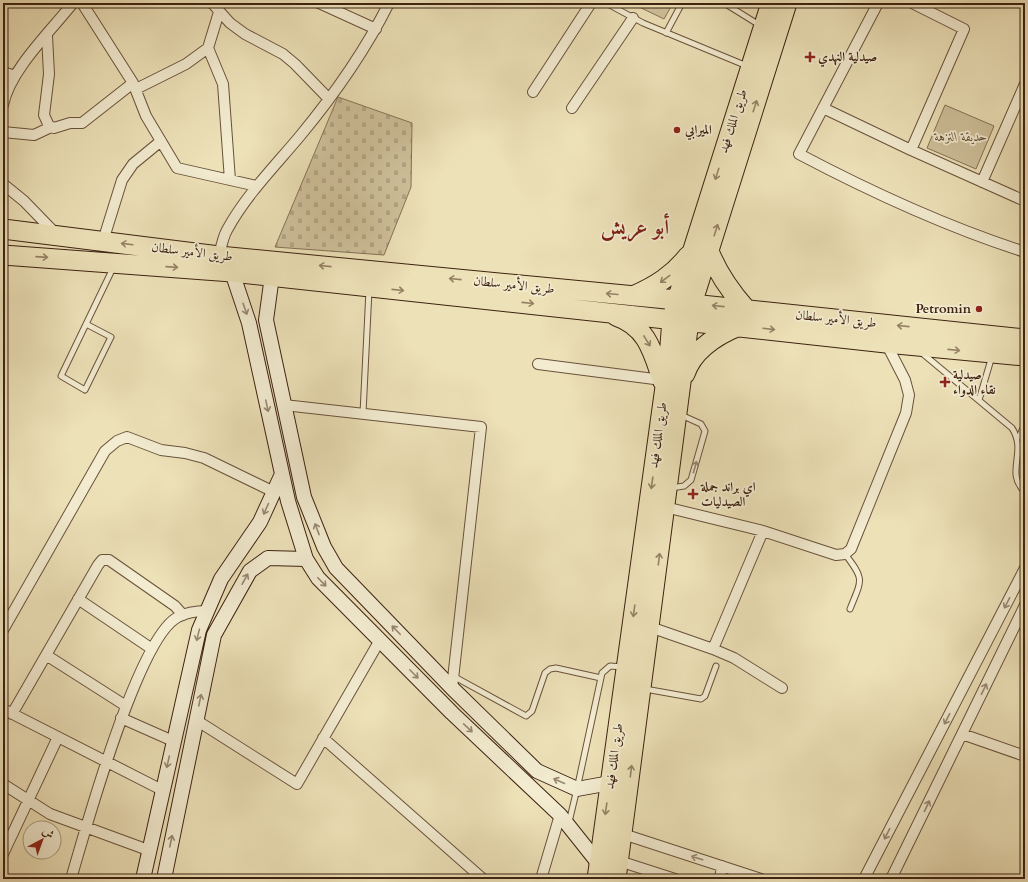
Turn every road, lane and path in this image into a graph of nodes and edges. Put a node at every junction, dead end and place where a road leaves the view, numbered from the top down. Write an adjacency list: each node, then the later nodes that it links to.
1 (72, 3): 19 (street)
2 (82, 3): 25 (street)
3 (212, 3): 14 (street)
4 (320, 3): 17 (street)
5 (389, 3): 17 (street)
6 (591, 3): 26 (street)
7 (606, 3): 15 (lane)
8 (682, 3): 18 (lane)
9 (724, 3): 16 (lane)
10 (771, 3): 16 (highway, طريق الملك فهد)
11 (787, 3): 43 (highway, طريق الملك فهد, one-way to 11)
12 (878, 3): 30 (street)
13 (912, 3): 34 (street)
14 (219, 12): 20 (street); 27 (street)
15 (632, 18): 18 (lane); 29 (street)
16 (763, 27): 21 (highway, طريق الملك فهد)
17 (376, 29): 27 (street)
18 (666, 33): 21 (lane)
19 (47, 36): 23 (street); 31 (street)
20 (208, 48): 25 (street); 35 (street)
21 (750, 67): 43 (highway, طريق الملك فهد, one-way to 43)
22 (3, 72): 23 (street)
23 (15, 76): 28 (street)
24 (1025, 84): 36 (street)
25 (134, 86): 31 (street); 33 (street)
26 (532, 92)
27 (329, 99): 38 (street)
28 (3, 106)
29 (572, 108)
30 (823, 108): 34 (street); 44 (street)
31 (51, 127): 32 (street)
32 (3, 132)
33 (161, 141): 35 (street); 42 (street)
34 (911, 150): 36 (street)
35 (230, 180): 38 (street)
36 (982, 182): 39 (street)
37 (3, 184): 41 (street)
38 (257, 186): 46 (street)
39 (1025, 201)
40 (3, 229): 41 (highway, طريق الأمير سلطان)
41 (57, 235): 42 (highway, طريق الأمير سلطان)
42 (103, 241): 46 (highway, طريق الأمير سلطان, one-way to 42)
43 (700, 251): 51 (highway, one-way to 51); 52 (highway, طريق الملك فهد); 54 (highway)
44 (1025, 252)
45 (3, 254): 47 (highway, طريق الأمير سلطان, one-way to 47)
46 (219, 256): 51 (highway, طريق الأمير سلطان, one-way to 46)
47 (116, 263): 48 (highway, طريق الأمير سلطان, one-way to 48); 55 (lane)
48 (232, 272): 49 (highway, طريق الأمير سلطان); 63 (street, one-way to 63)
49 (272, 276): 50 (highway, طريق الأمير سلطان); 62 (street)
50 (370, 287): 53 (highway, طريق الأمير سلطان, one-way to 53); 67 (lane)
51 (632, 296): 52 (highway, طريق الأمير سلطان)
52 (683, 311): 53 (highway, طريق الأمير سلطان); 54 (highway, طريق الأمير سلطان); 64 (highway, طريق الملك فهد)
53 (605, 312): 64 (highway, one-way to 64)
54 (743, 318): 56 (highway, طريق الأمير سلطان, one-way to 54); 57 (highway, طريق الأمير سلطان, one-way to 57); 64 (highway)
55 (86, 324): 55 (lane)
56 (1025, 339)
57 (886, 343): 58 (highway, طريق الأمير سلطان); 77 (street)
58 (914, 346): 59 (highway, طريق الأمير سلطان, one-way to 59); 65 (lane)
59 (993, 353): 60 (highway, طريق الأمير سلطان); 65 (lane)
60 (1025, 356)
61 (538, 364): 64 (street)
62 (276, 365): 63 (street); 66 (street)
63 (259, 368): 71 (street, one-way to 71)
64 (669, 386): 68 (highway, طريق الملك فهد); 92 (highway, طريق الملك فهد, one-way to 92)
65 (979, 400): 70 (lane)
66 (284, 405): 67 (street); 94 (street, one-way to 66)
67 (363, 413): 94 (street)
68 (677, 414): 72 (highway, طريق الملك فهد); 72 (lane, one-way to 68)
69 (1025, 424): 70 (lane)
70 (1019, 437): 74 (lane)
71 (282, 474): 73 (street); 78 (street)
72 (668, 488): 75 (highway, طريق الملك فهد)
73 (274, 492): 83 (street, one-way to 83); 86 (street)
74 (1025, 492)
75 (665, 507): 76 (street); 85 (highway, طريق الملك فهد, one-way to 75)
76 (763, 531): 77 (street); 89 (street)
77 (845, 554): 82 (lane)
78 (306, 558): 87 (street, one-way to 87); 101 (street, one-way to 78)
79 (1025, 568): 129 (street, one-way to 129)
80 (78, 599): 84 (street); 88 (street); 90 (street)
81 (1025, 605): 102 (street, one-way to 81)
82 (850, 609)
83 (207, 610): 84 (street); 105 (street, one-way to 105)
84 (183, 615): 88 (street)
85 (650, 627): 89 (street); 96 (highway, طريق الملك فهد)
86 (3, 630)
87 (380, 640): 97 (street, one-way to 97); 104 (street)
88 (152, 649): 98 (street)
89 (713, 649): 95 (street)
90 (46, 654): 98 (street); 99 (street)
91 (716, 666): 96 (lane)
92 (626, 668): 93 (lane); 108 (highway, طريق الملك فهد)
93 (601, 678): 94 (lane); 110 (lane)
94 (452, 682): 97 (street); 110 (street, one-way to 94)
95 (782, 688)
96 (642, 689): 115 (highway, طريق الملك فهد, one-way to 96)
97 (440, 700): 113 (street, one-way to 113)
98 (126, 706): 100 (street)
99 (8, 711): 103 (street)
100 (121, 718): 105 (street); 107 (street)
101 (196, 720): 104 (street); 123 (street, one-way to 101)
102 (962, 734): 106 (street); 130 (street, one-way to 102)
103 (58, 737): 107 (street); 112 (street)
104 (323, 738): 124 (street)
105 (173, 741): 111 (street, one-way to 111)
106 (1025, 756)
107 (107, 762): 111 (street); 114 (street)
108 (610, 783): 110 (street); 120 (highway, طريق الملك فهد, one-way to 120)
109 (3, 784): 112 (street)
110 (577, 789): 113 (lane)
111 (162, 790): 116 (street)
112 (27, 801): 114 (street); 117 (street)
113 (564, 820): 120 (street); 125 (street)
114 (86, 826): 116 (street); 121 (street)
115 (623, 834): 118 (street, one-way to 115); 119 (highway, طريق الملك فهد)
116 (148, 850): 122 (street)
117 (3, 854)
118 (722, 866): 127 (street); 128 (street)
119 (618, 870): 126 (street)
120 (598, 871)
121 (71, 879)
122 (143, 879)
123 (164, 879)
124 (483, 879)
125 (541, 879)
126 (675, 879)
127 (720, 879)
128 (761, 879)
129 (864, 879)
130 (891, 879)

